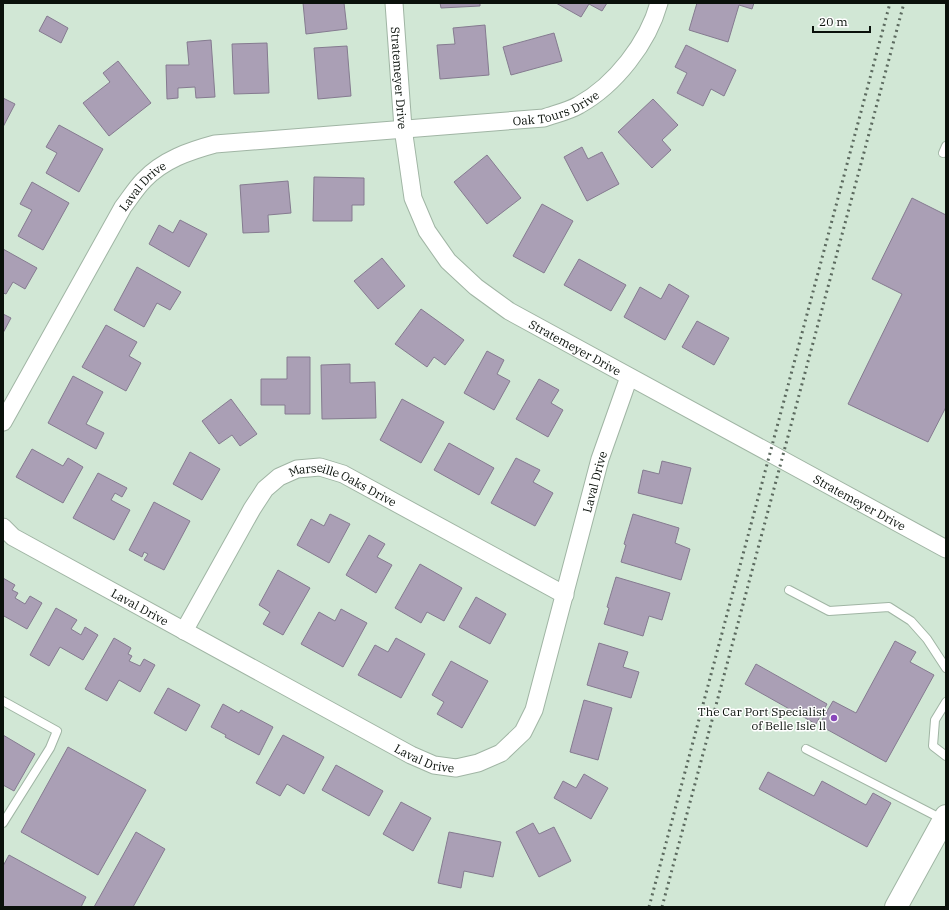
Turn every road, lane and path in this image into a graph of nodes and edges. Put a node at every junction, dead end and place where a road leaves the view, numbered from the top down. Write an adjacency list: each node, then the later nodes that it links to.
1 (394, 3): 3 (street, Stratemeyer Drive)
2 (659, 3): 3 (street, Oak Tours Drive)
3 (403, 128): 4 (street, Stratemeyer Drive); 5 (street, Laval Drive)
4 (629, 377): 7 (street, Stratemeyer Drive); 9 (street, Laval Drive)
5 (3, 422)
6 (3, 527): 10 (street, Laval Drive)
7 (946, 549)
8 (789, 590): 11 (lane)
9 (565, 595): 10 (street, Marseille Oaks Drive); 10 (street, Laval Drive)
10 (184, 631)
11 (946, 668)
12 (3, 701): 16 (lane)
13 (946, 702): 15 (lane)
14 (806, 748): 17 (lane)
15 (946, 756)
16 (3, 822)
17 (944, 822): 18 (main road)
18 (896, 907)

